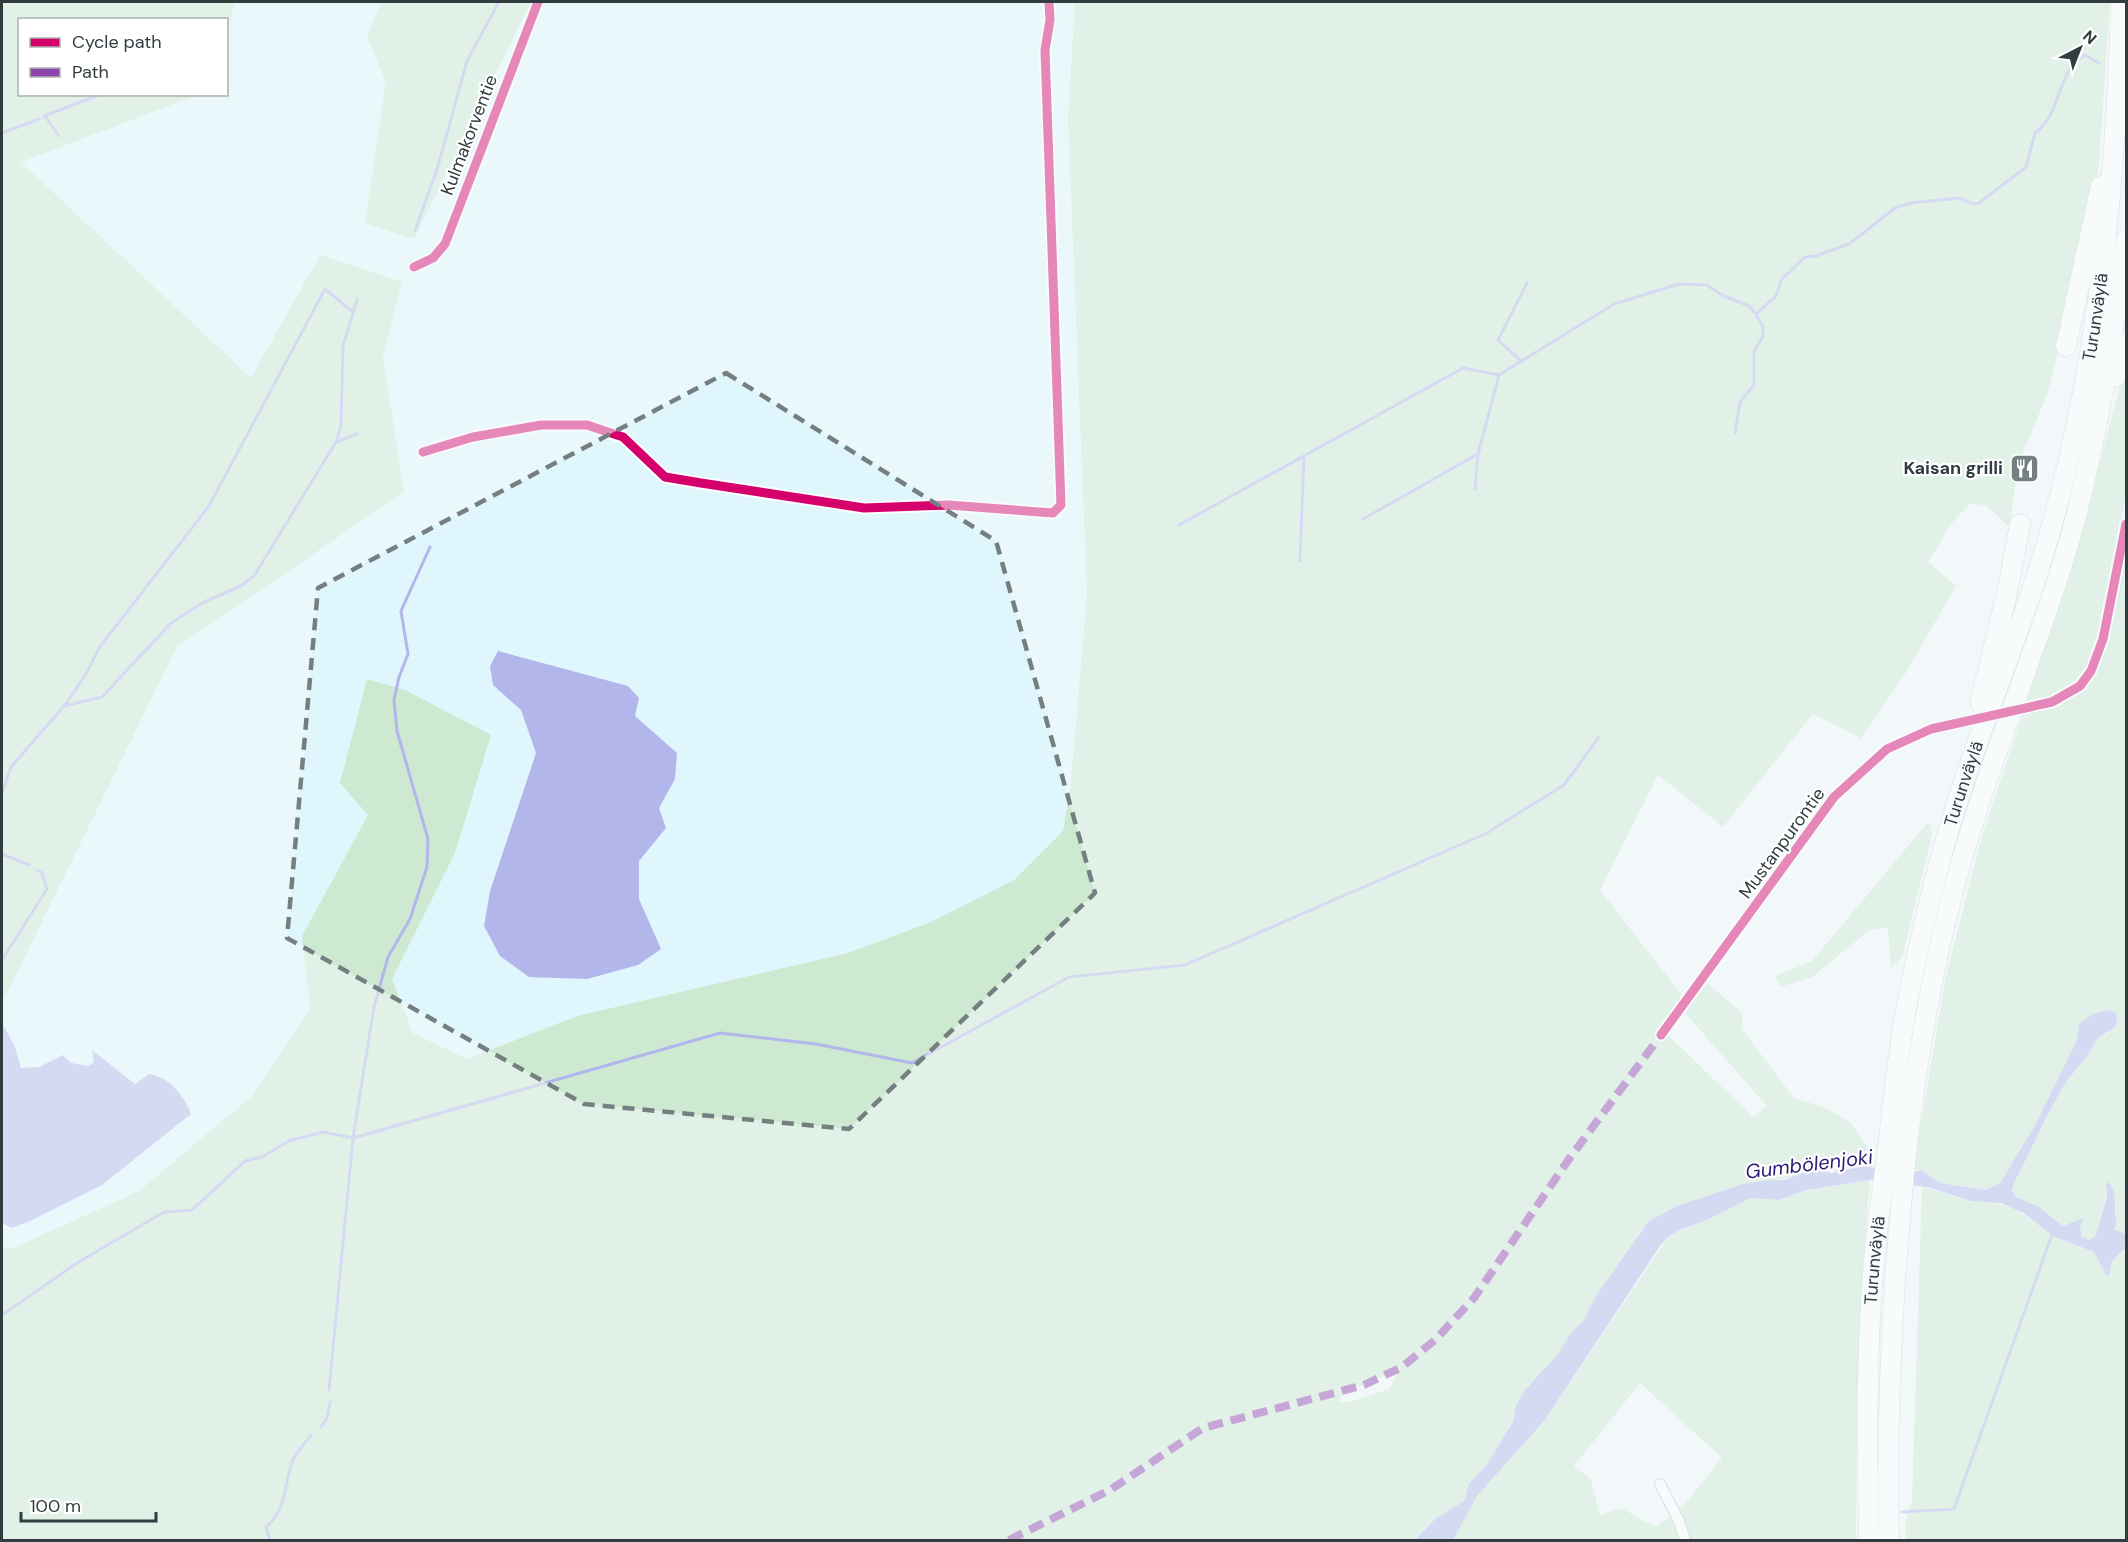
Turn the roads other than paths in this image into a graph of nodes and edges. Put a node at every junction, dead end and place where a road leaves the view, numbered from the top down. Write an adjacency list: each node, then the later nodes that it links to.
1 (538, 2): 6 (street, Kulmakorventie)
2 (1049, 2): 9 (street)
3 (2121, 2): 4 (highway, Turunväylä)
4 (2118, 92): 8 (highway); 15 (highway, Turunväylä)
5 (2127, 240): 10 (highway, Turunväylä)
6 (414, 267)
7 (2127, 342): 10 (highway)
8 (2066, 346)
9 (423, 452)
10 (2090, 456): 17 (highway, Turunväylä)
11 (2020, 524): 15 (highway)
12 (2127, 524): 13 (street)
13 (2020, 711)
14 (1969, 720): 16 (street, Mustanpurontie)
15 (1946, 840): 17 (highway, Turunväylä)
16 (1661, 1035)
17 (1898, 1143): 20 (highway, Turunväylä); 21 (highway, Turunväylä)
18 (1660, 1484): 19 (street)
19 (1685, 1540)
20 (1869, 1540)
21 (1889, 1540)

